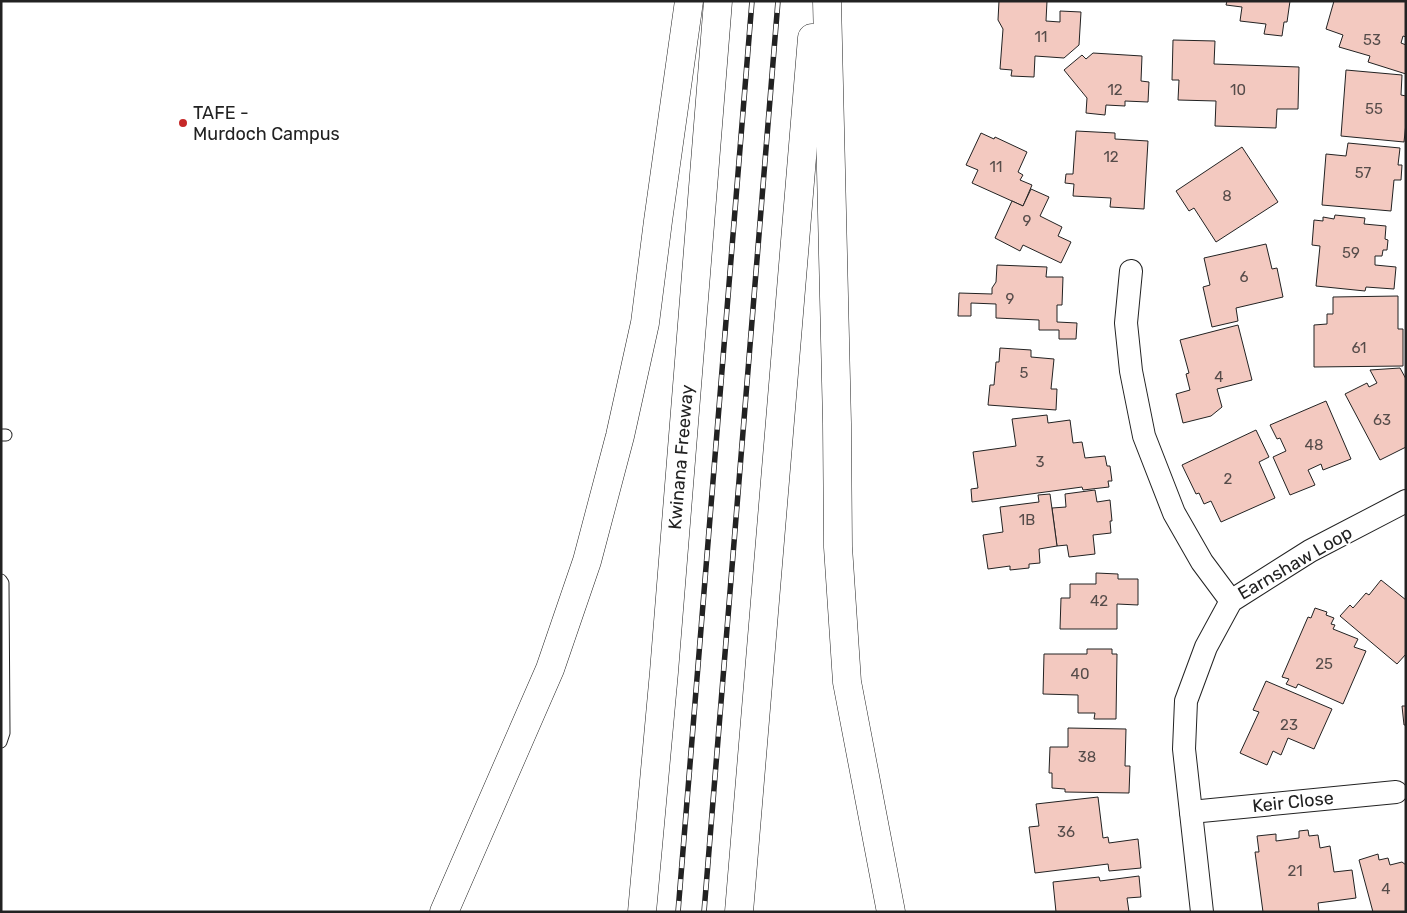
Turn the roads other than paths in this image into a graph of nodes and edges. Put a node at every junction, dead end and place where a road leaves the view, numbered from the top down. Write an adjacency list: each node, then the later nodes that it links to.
1 (689, 1): 12 (highway)
2 (718, 1): 13 (highway, Kwinana Freeway)
3 (815, 1): 14 (highway)
4 (827, 1): 15 (highway)
5 (1131, 271): 8 (street)
6 (1406, 501): 8 (street, Earnshaw Loop)
7 (1, 580): 9 (lane)
8 (1231, 601): 11 (street, Earnshaw Loop)
9 (1, 742)
10 (1396, 792): 11 (street, Keir Close)
11 (1191, 812): 16 (street, Earnshaw Loop)
12 (444, 912)
13 (642, 912)
14 (739, 912)
15 (891, 912)
16 (1202, 912)

